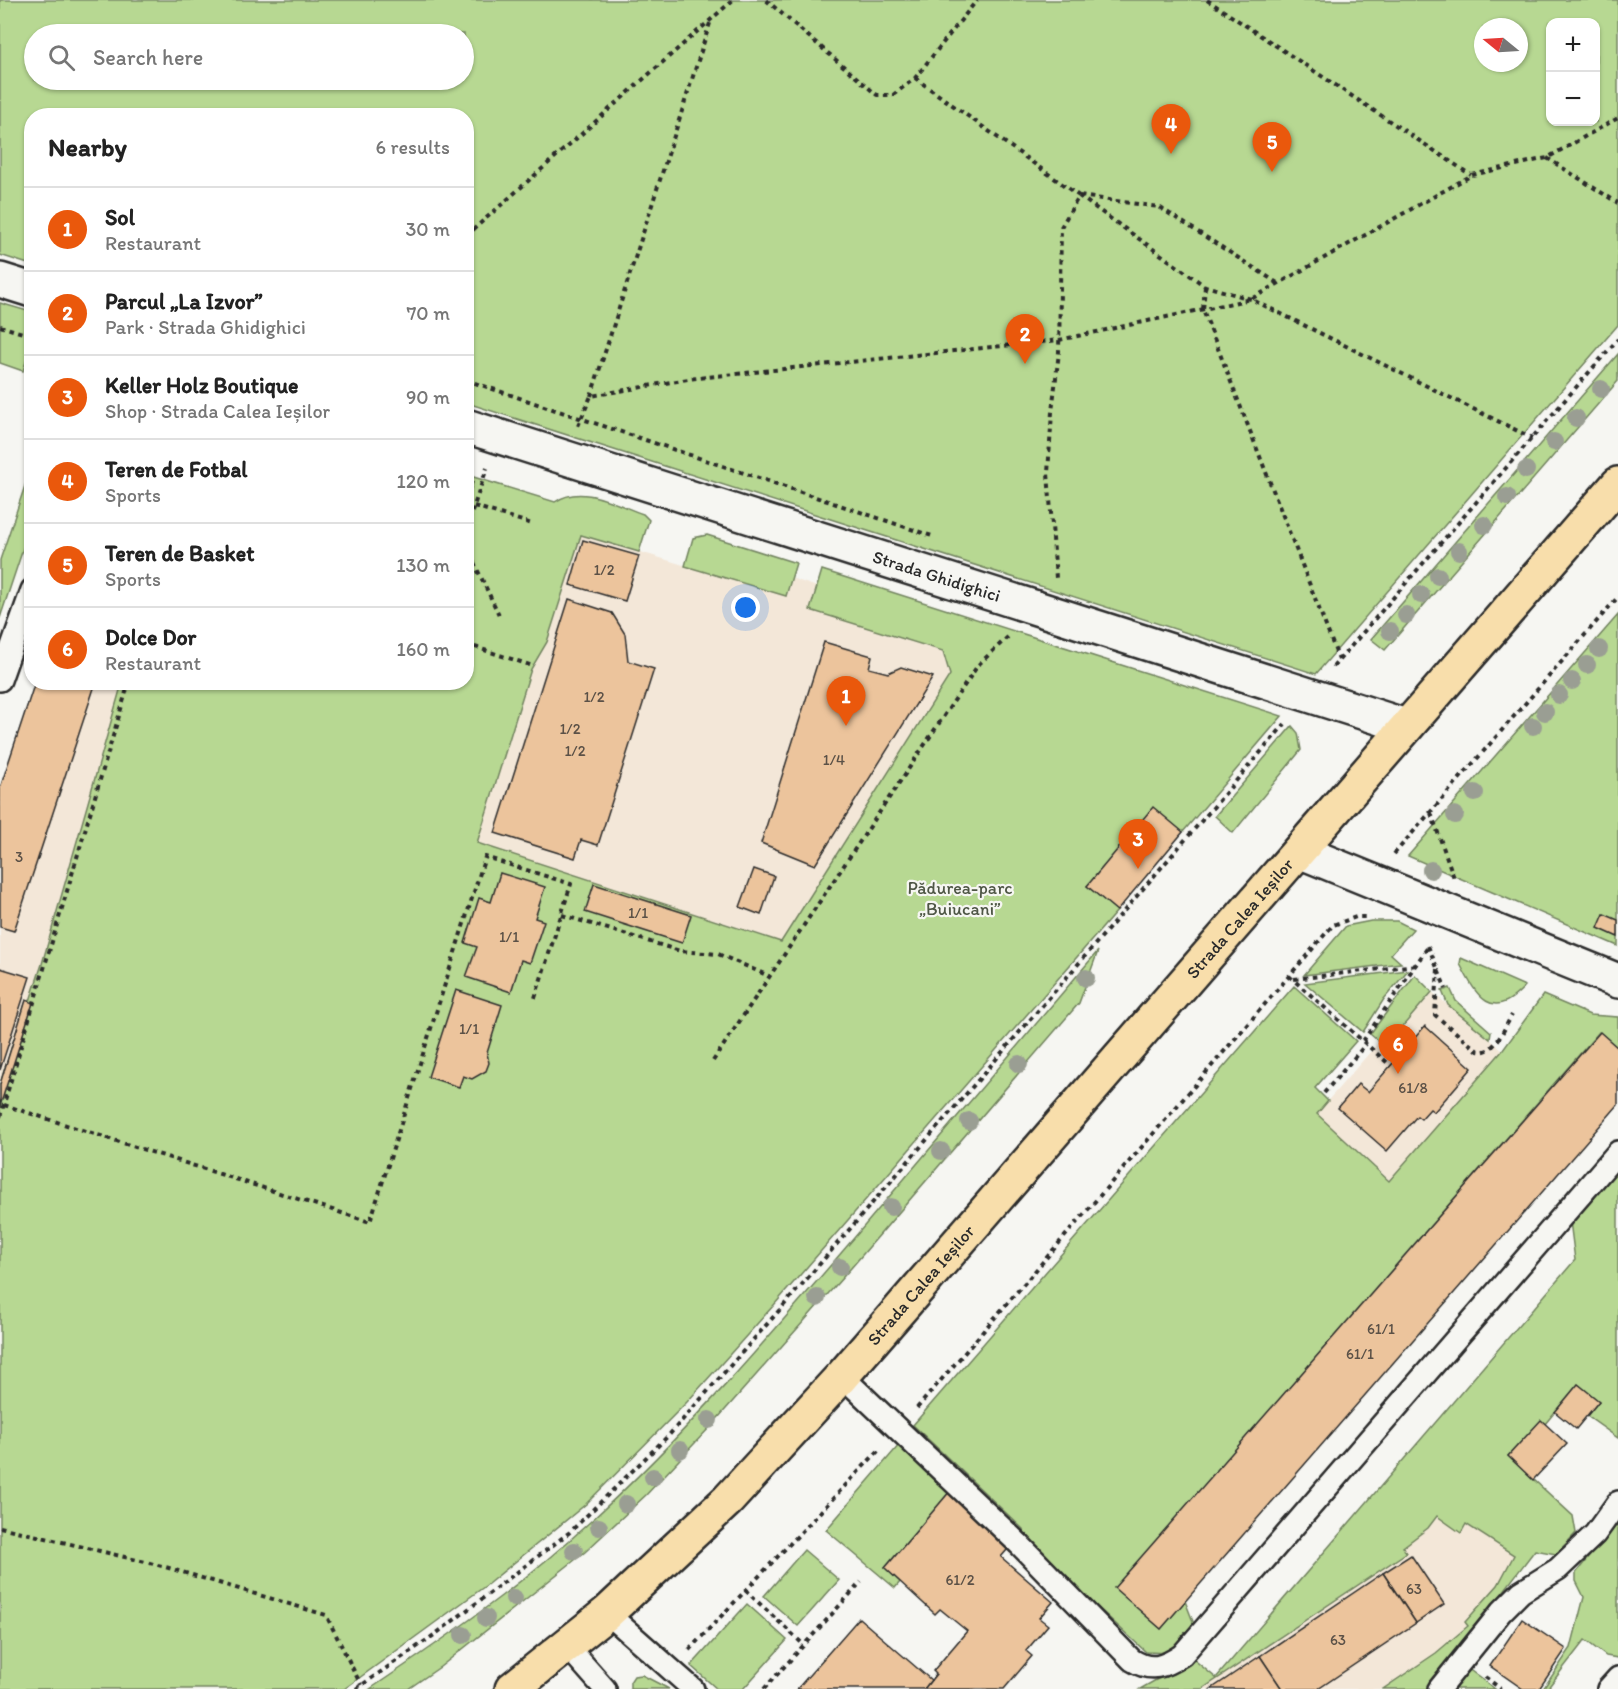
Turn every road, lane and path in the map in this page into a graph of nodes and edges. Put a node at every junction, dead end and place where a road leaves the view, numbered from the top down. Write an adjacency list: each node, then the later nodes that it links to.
1 (733, 0): 5 (path)
2 (766, 0): 6 (path)
3 (977, 0): 6 (path)
4 (1207, 0): 9 (path)
5 (710, 23): 12 (path); 24 (path)
6 (915, 78): 10 (path)
7 (1618, 118): 8 (path)
8 (1547, 158): 9 (path); 11 (path)
9 (1472, 175): 14 (path)
10 (1079, 196): 14 (path); 15 (path); 22 (path)
11 (1618, 203)
12 (474, 229)
13 (0, 280): 16 (street)
14 (1279, 284): 17 (path)
15 (1205, 286): 17 (path); 18 (path)
16 (24, 288)
17 (1251, 298): 18 (path); 28 (path)
18 (1203, 310): 22 (path); 44 (path)
19 (0, 326): 20 (path)
20 (24, 334)
21 (1618, 339): 28 (path)
22 (1059, 340): 24 (path); 36 (path)
23 (474, 383): 25 (path)
24 (591, 396): 25 (path)
25 (582, 417): 29 (path); 33 (path)
26 (474, 429): 27 (street, Strada Ghidighici)
27 (497, 436): 29 (street, Strada Ghidighici); 31 (path)
28 (1532, 438): 44 (path)
29 (554, 454): 40 (street, Strada Ghidighici)
30 (1618, 484): 50 (main road, Strada Calea Ieșilor)
31 (474, 506): 32 (path)
32 (531, 524)
33 (943, 540)
34 (474, 563): 41 (path)
35 (1045, 574): 36 (path)
36 (1056, 578): 37 (path); 40 (path)
37 (1067, 582)
38 (1618, 597): 51 (path)
39 (24, 612): 47 (lane)
40 (1058, 615): 50 (street, Strada Ghidighici)
41 (501, 619)
42 (474, 648): 45 (path)
43 (985, 659): 61 (path)
44 (1339, 661): 46 (path)
45 (533, 666)
46 (1331, 669)
47 (0, 680)
48 (127, 690): 72 (path)
49 (1286, 723): 86 (path)
50 (1406, 726): 52 (main road, Strada Calea Ieșilor)
51 (1431, 813): 53 (path); 54 (path)
52 (1299, 851): 64 (street, Strada Calea Ieșilor); 75 (main road, Strada Calea Ieșilor)
53 (1391, 858)
54 (1455, 879)
55 (562, 915): 61 (path); 66 (path); 72 (path)
56 (1333, 925): 62 (path)
57 (1425, 938): 58 (path)
58 (1428, 947): 59 (path); 60 (path)
59 (1416, 965): 63 (path); 68 (path)
60 (1438, 969): 65 (path); 67 (path)
61 (769, 976): 69 (path)
62 (1289, 976): 63 (path); 76 (path)
63 (1293, 980): 68 (path)
64 (1618, 981)
65 (1446, 989)
66 (536, 998)
67 (1512, 1015)
68 (1364, 1042): 70 (path); 71 (path)
69 (713, 1061)
70 (1390, 1066)
71 (1324, 1094)
72 (4, 1105): 73 (path)
73 (0, 1117)
74 (1618, 1152): 76 (lane)
75 (842, 1376): 76 (lane); 81 (main road, Strada Calea Ieșilor)
76 (898, 1429): 80 (path)
77 (1618, 1502): 92 (lane)
78 (0, 1527): 86 (path)
79 (861, 1582): 82 (path)
80 (745, 1590): 82 (path); 84 (path)
81 (607, 1613): 83 (main road, Strada Calea Ieșilor); 84 (lane)
82 (804, 1645): 91 (path)
83 (567, 1646): 88 (main road, Strada Calea Ieșilor); 89 (lane)
84 (671, 1669): 90 (lane)
85 (1618, 1678): 93 (lane)
86 (361, 1685): 87 (path)
87 (356, 1689)
88 (512, 1689)
89 (605, 1689)
90 (693, 1689)
91 (764, 1689)
92 (1438, 1689)
93 (1608, 1689)

